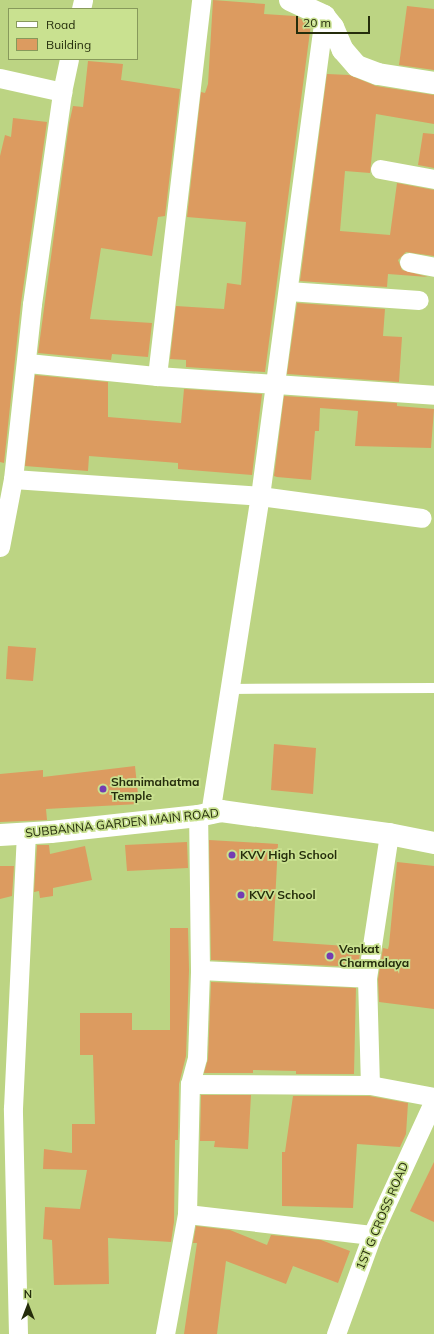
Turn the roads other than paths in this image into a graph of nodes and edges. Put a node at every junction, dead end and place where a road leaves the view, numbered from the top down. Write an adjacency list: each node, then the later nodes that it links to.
1 (201, 0): 15 (street)
2 (290, 0): 3 (street)
3 (319, 8): 6 (street); 12 (street)
4 (69, 60): 7 (street)
5 (0, 78): 7 (street)
6 (434, 83)
7 (62, 92): 14 (street)
8 (380, 169): 9 (street)
9 (434, 179)
10 (409, 262): 11 (street)
11 (434, 267)
12 (288, 291): 13 (street); 16 (street)
13 (419, 300)
14 (28, 363): 15 (street); 18 (street)
15 (157, 376): 16 (street)
16 (275, 382): 17 (street); 19 (street)
17 (434, 395)
18 (13, 479): 19 (street); 21 (street)
19 (260, 496): 20 (street); 23 (street)
20 (422, 518)
21 (0, 547)
22 (434, 688): 23 (lane)
23 (230, 689): 24 (street)
24 (204, 815): 25 (street, SUBBANNA GARDEN MAIN ROAD); 27 (street, SUBBANNA GARDEN MAIN ROAD); 29 (street)
25 (389, 834): 28 (street, SUBBANNA GARDEN MAIN ROAD); 30 (street)
26 (0, 835): 27 (street, SUBBANNA GARDEN MAIN ROAD)
27 (26, 835): 36 (street)
28 (434, 843)
29 (200, 970): 30 (street); 31 (street)
30 (367, 978): 32 (street)
31 (190, 1084): 32 (street); 34 (street)
32 (370, 1085): 33 (street)
33 (434, 1099): 35 (street, 1ST G CROSS ROAD)
34 (187, 1214): 35 (street); 37 (street)
35 (372, 1235): 38 (street, 1ST G CROSS ROAD)
36 (18, 1334)
37 (165, 1334)
38 (336, 1334)

